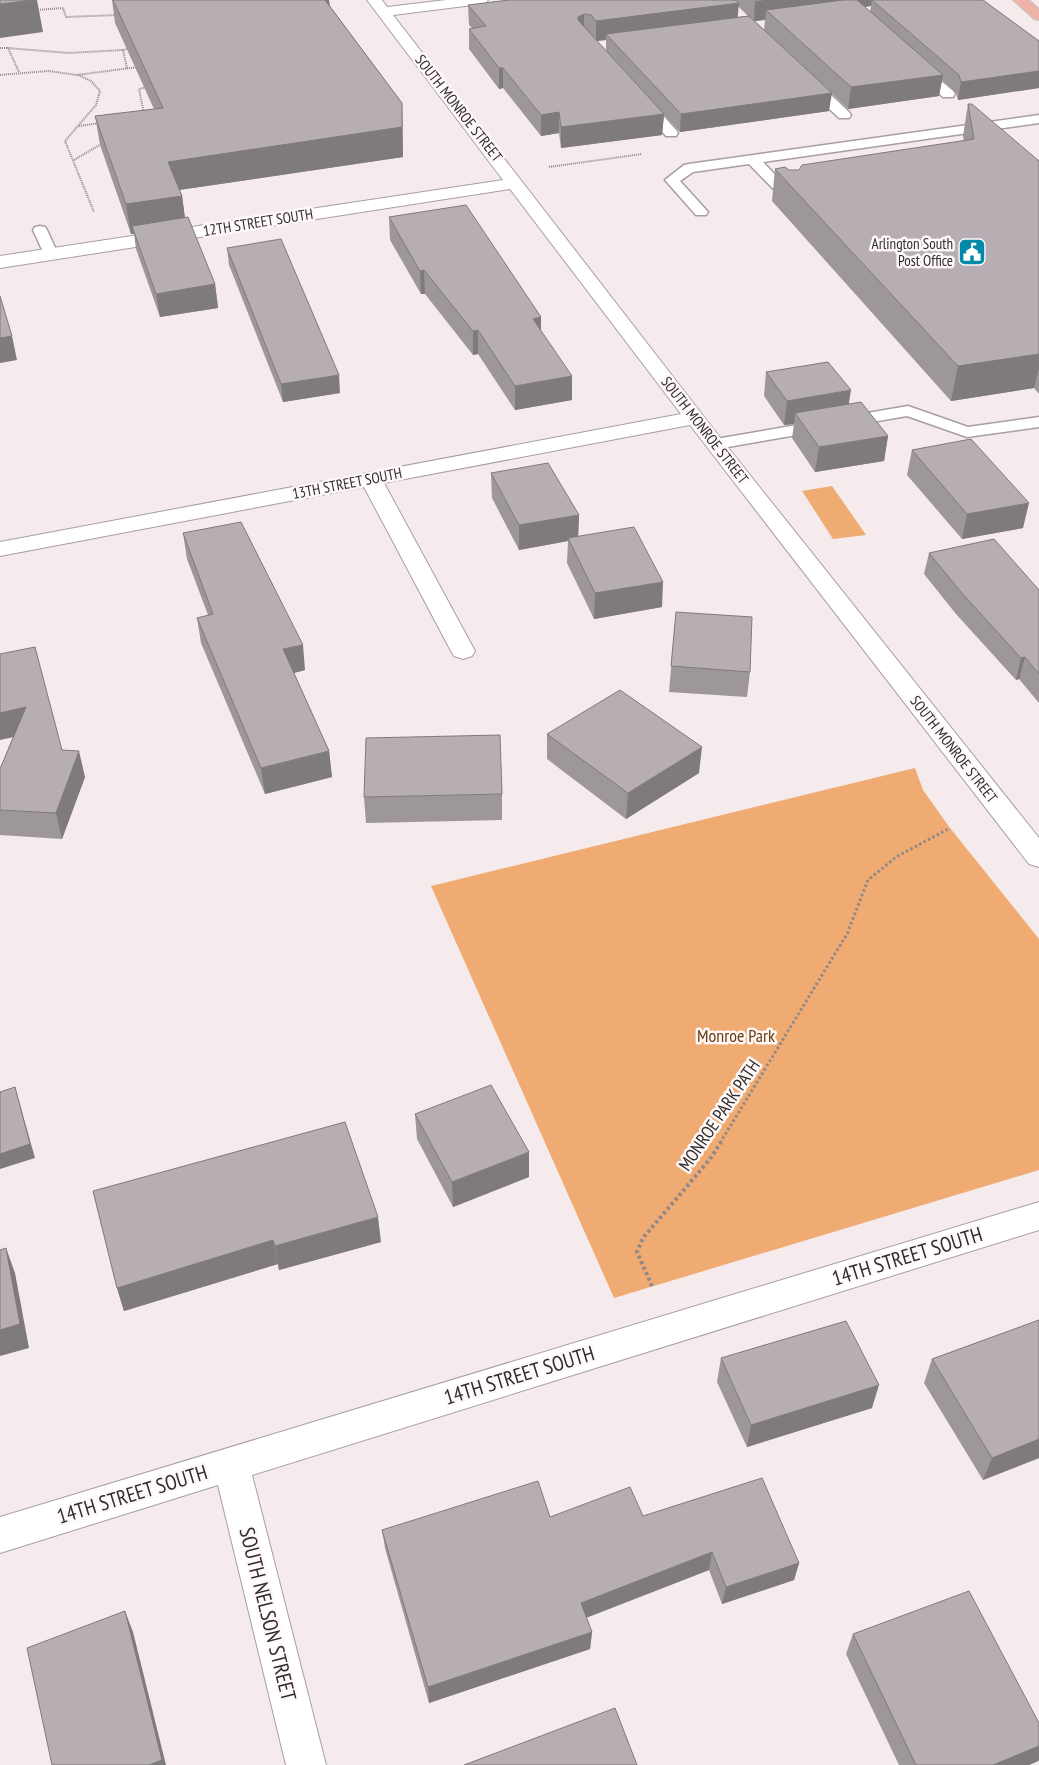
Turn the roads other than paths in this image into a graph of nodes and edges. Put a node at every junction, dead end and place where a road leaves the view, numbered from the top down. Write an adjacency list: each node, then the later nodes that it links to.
1 (481, 0): 3 (street)
2 (1020, 0): 4 (main road)
3 (379, 6): 13 (street, SOUTH MONROE STREET)
4 (1039, 16)
5 (905, 57): 8 (lane)
6 (802, 74): 9 (lane)
7 (632, 90): 11 (lane)
8 (948, 94)
9 (844, 115)
10 (1039, 118): 12 (lane)
11 (671, 133)
12 (752, 159): 14 (lane); 15 (lane)
13 (516, 183): 17 (street, 12TH STREET SOUTH); 19 (street, SOUTH MONROE STREET)
14 (790, 198)
15 (701, 212)
16 (40, 230): 17 (lane)
17 (50, 254): 18 (street, 12TH STREET SOUTH)
18 (0, 262)
19 (695, 418): 21 (street, SOUTH MONROE STREET); 22 (street, 13TH STREET SOUTH)
20 (1039, 422): 21 (lane)
21 (716, 444): 25 (street, SOUTH MONROE STREET)
22 (371, 478): 23 (street, 13TH STREET SOUTH); 24 (street)
23 (0, 549)
24 (463, 651)
25 (1039, 856)
26 (1039, 1216): 27 (street, 14TH STREET SOUTH)
27 (231, 1463): 28 (street, 14TH STREET SOUTH); 29 (street, SOUTH NELSON STREET)
28 (0, 1535)
29 (306, 1765)

